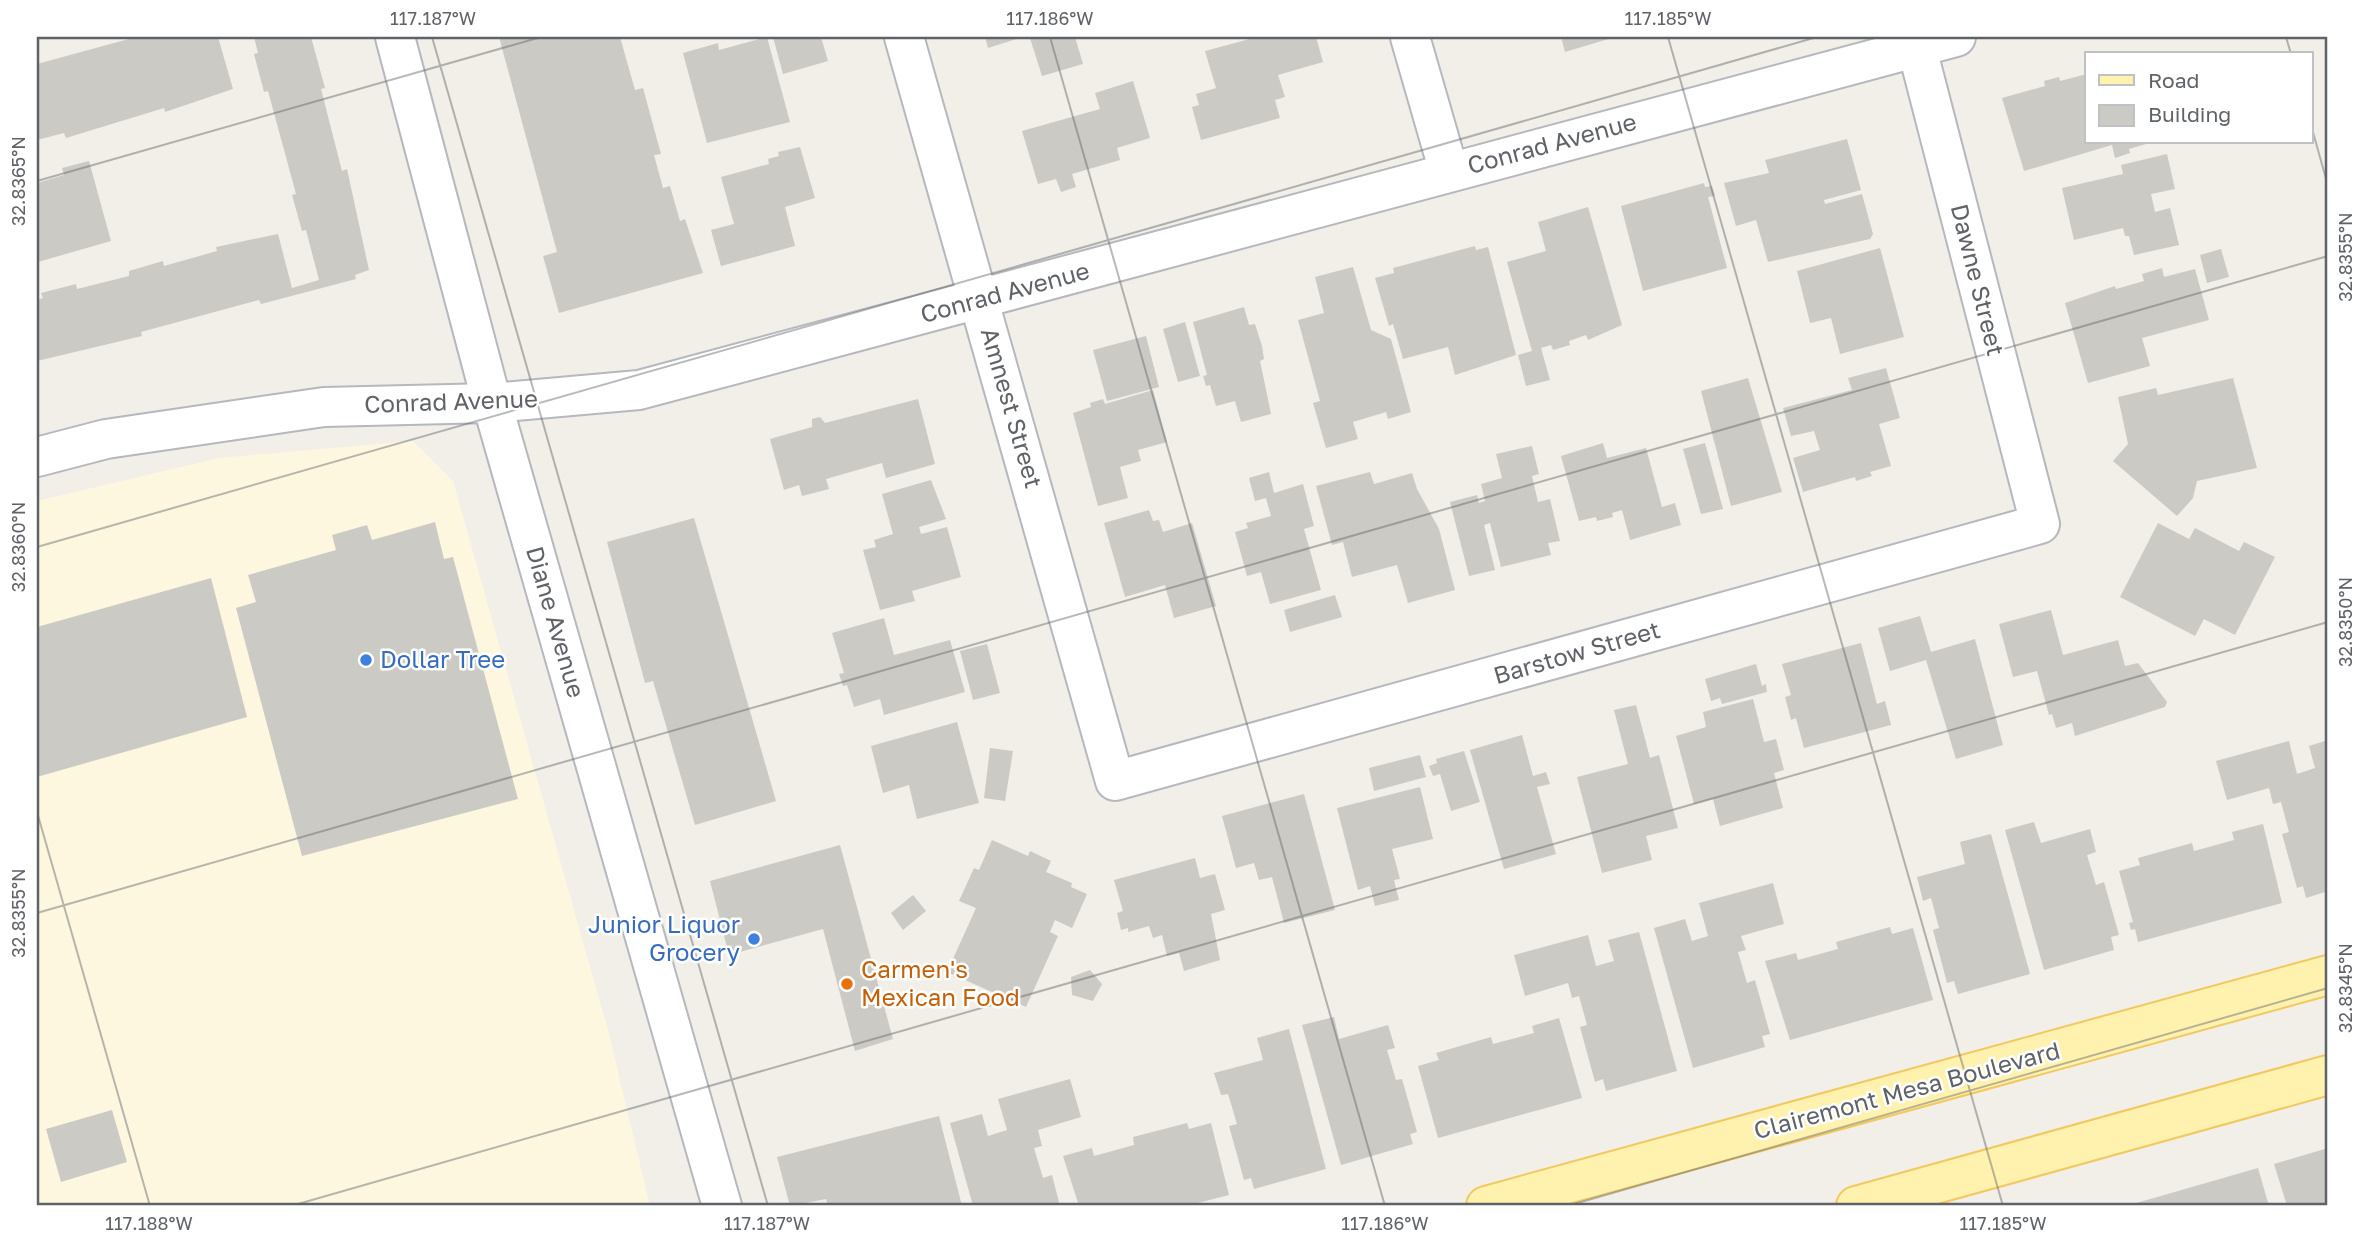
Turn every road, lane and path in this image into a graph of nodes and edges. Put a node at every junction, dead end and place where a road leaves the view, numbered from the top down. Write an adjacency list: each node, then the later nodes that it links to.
1 (395, 37): 8 (street, Diane Avenue)
2 (904, 37): 7 (street, Amnest Street)
3 (1410, 37): 6 (street)
4 (1956, 37): 5 (street, Conrad Avenue)
5 (1916, 42): 6 (street, Conrad Avenue); 10 (street, Dawne Street)
6 (1449, 172): 7 (street, Conrad Avenue)
7 (981, 300): 8 (street, Conrad Avenue); 11 (street, Amnest Street)
8 (492, 403): 9 (street, Conrad Avenue); 14 (street, Diane Avenue)
9 (37, 457)
10 (2040, 524): 11 (street, Barstow Street)
11 (1115, 781)
12 (2328, 975): 15 (main road, Clairemont Mesa Boulevard)
13 (2328, 1075): 16 (main road)
14 (722, 1206)
15 (1486, 1206)
16 (1856, 1206)

